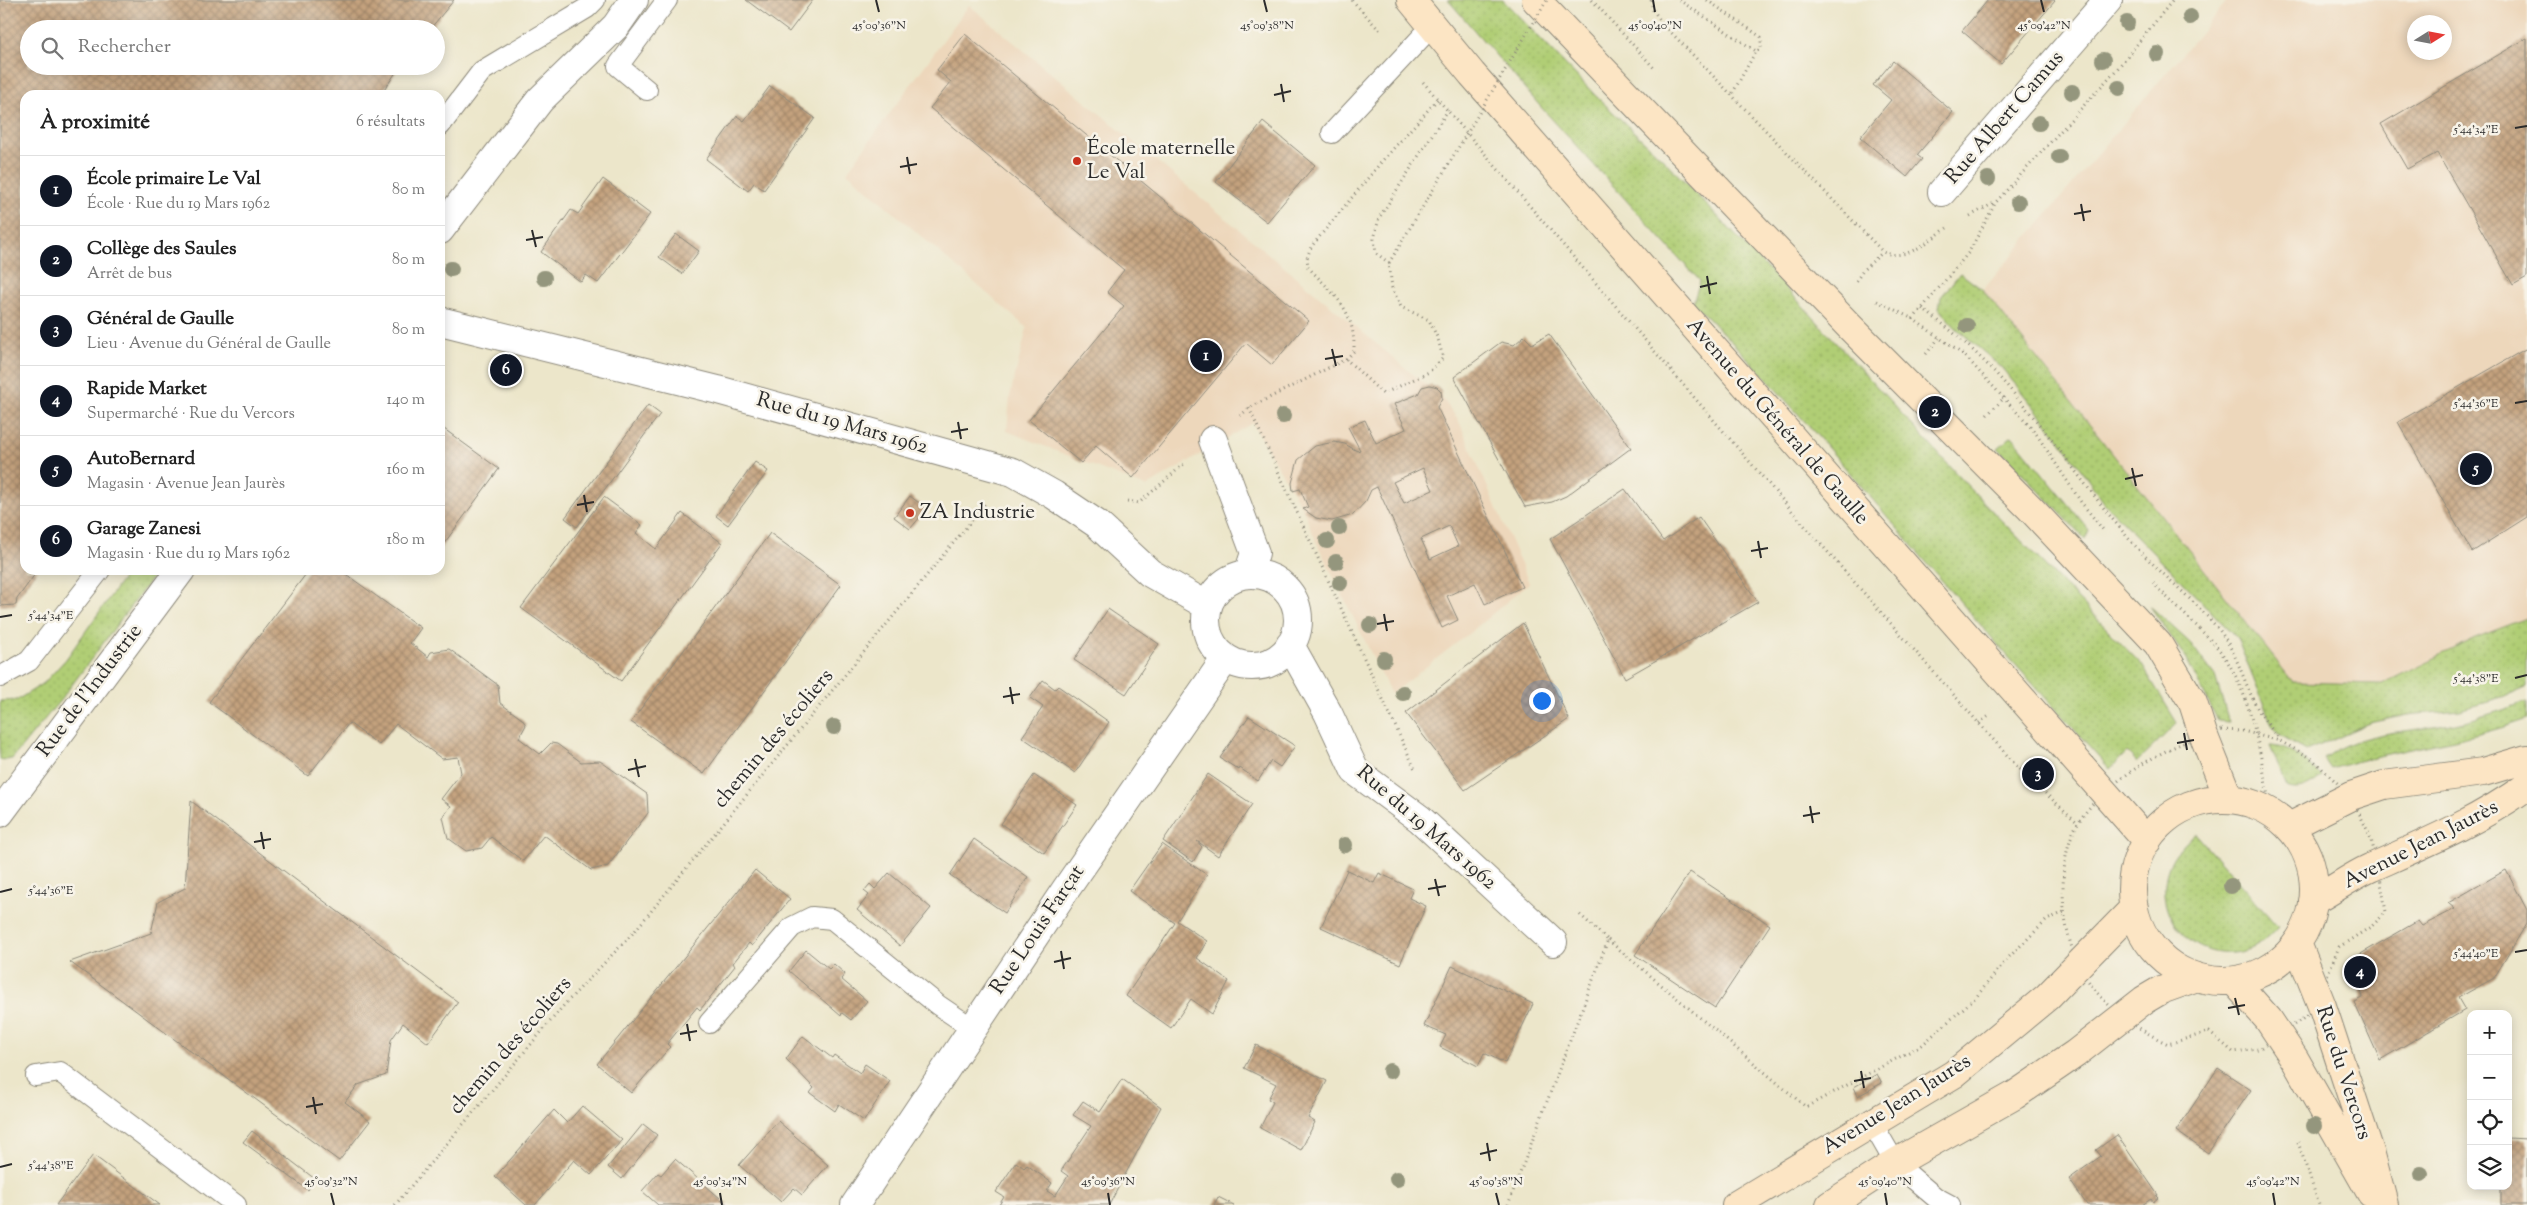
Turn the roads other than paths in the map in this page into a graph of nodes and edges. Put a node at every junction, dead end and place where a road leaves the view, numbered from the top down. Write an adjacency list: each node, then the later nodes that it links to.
1 (595, 0): 9 (lane)
2 (634, 0): 12 (street)
3 (667, 0): 8 (lane)
4 (1411, 0): 7 (main road, Avenue du Général de Gaulle)
5 (1536, 0): 24 (main road)
6 (2108, 0): 11 (street, Rue Albert Camus)
7 (1432, 26): 10 (lane); 27 (main road, Avenue du Général de Gaulle)
8 (647, 90)
9 (445, 119)
10 (1332, 133)
11 (1942, 192)
12 (445, 224)
13 (445, 322): 18 (street, Rue du 19 Mars 1962)
14 (1213, 440): 15 (street)
15 (1248, 574): 18 (street); 19 (street)
16 (96, 575): 21 (lane)
17 (177, 575): 25 (street, Rue de l'Industrie)
18 (1208, 606): 20 (street)
19 (1290, 645): 20 (street); 30 (street, Rue du 19 Mars 1962)
20 (1226, 658): 35 (street, Rue Louis Farçat)
21 (0, 677)
22 (2527, 760): 26 (main road, Avenue Jean Jaurès)
23 (2527, 786): 28 (main road, Avenue Jean Jaurès)
24 (2229, 799): 26 (main road); 27 (main road)
25 (0, 813)
26 (2280, 820): 28 (main road)
27 (2147, 841): 29 (main road)
28 (2313, 901): 31 (main road)
29 (2134, 908): 32 (main road); 37 (main road, Avenue Jean Jaurès)
30 (1553, 942)
31 (2297, 943): 33 (main road); 45 (main road, Rue du Vercors)
32 (2197, 977): 33 (main road); 38 (main road)
33 (2234, 981): 44 (main road, Rue du Vercors)
34 (709, 1023): 35 (lane)
35 (972, 1028): 40 (street, Rue Louis Farçat)
36 (36, 1076): 39 (lane)
37 (1872, 1123): 38 (lane); 41 (main road, Avenue Jean Jaurès)
38 (1895, 1163): 42 (main road); 43 (lane)
39 (236, 1205)
40 (854, 1205)
41 (1736, 1205)
42 (1830, 1205)
43 (1950, 1205)
44 (2378, 1205)
45 (2384, 1205)

